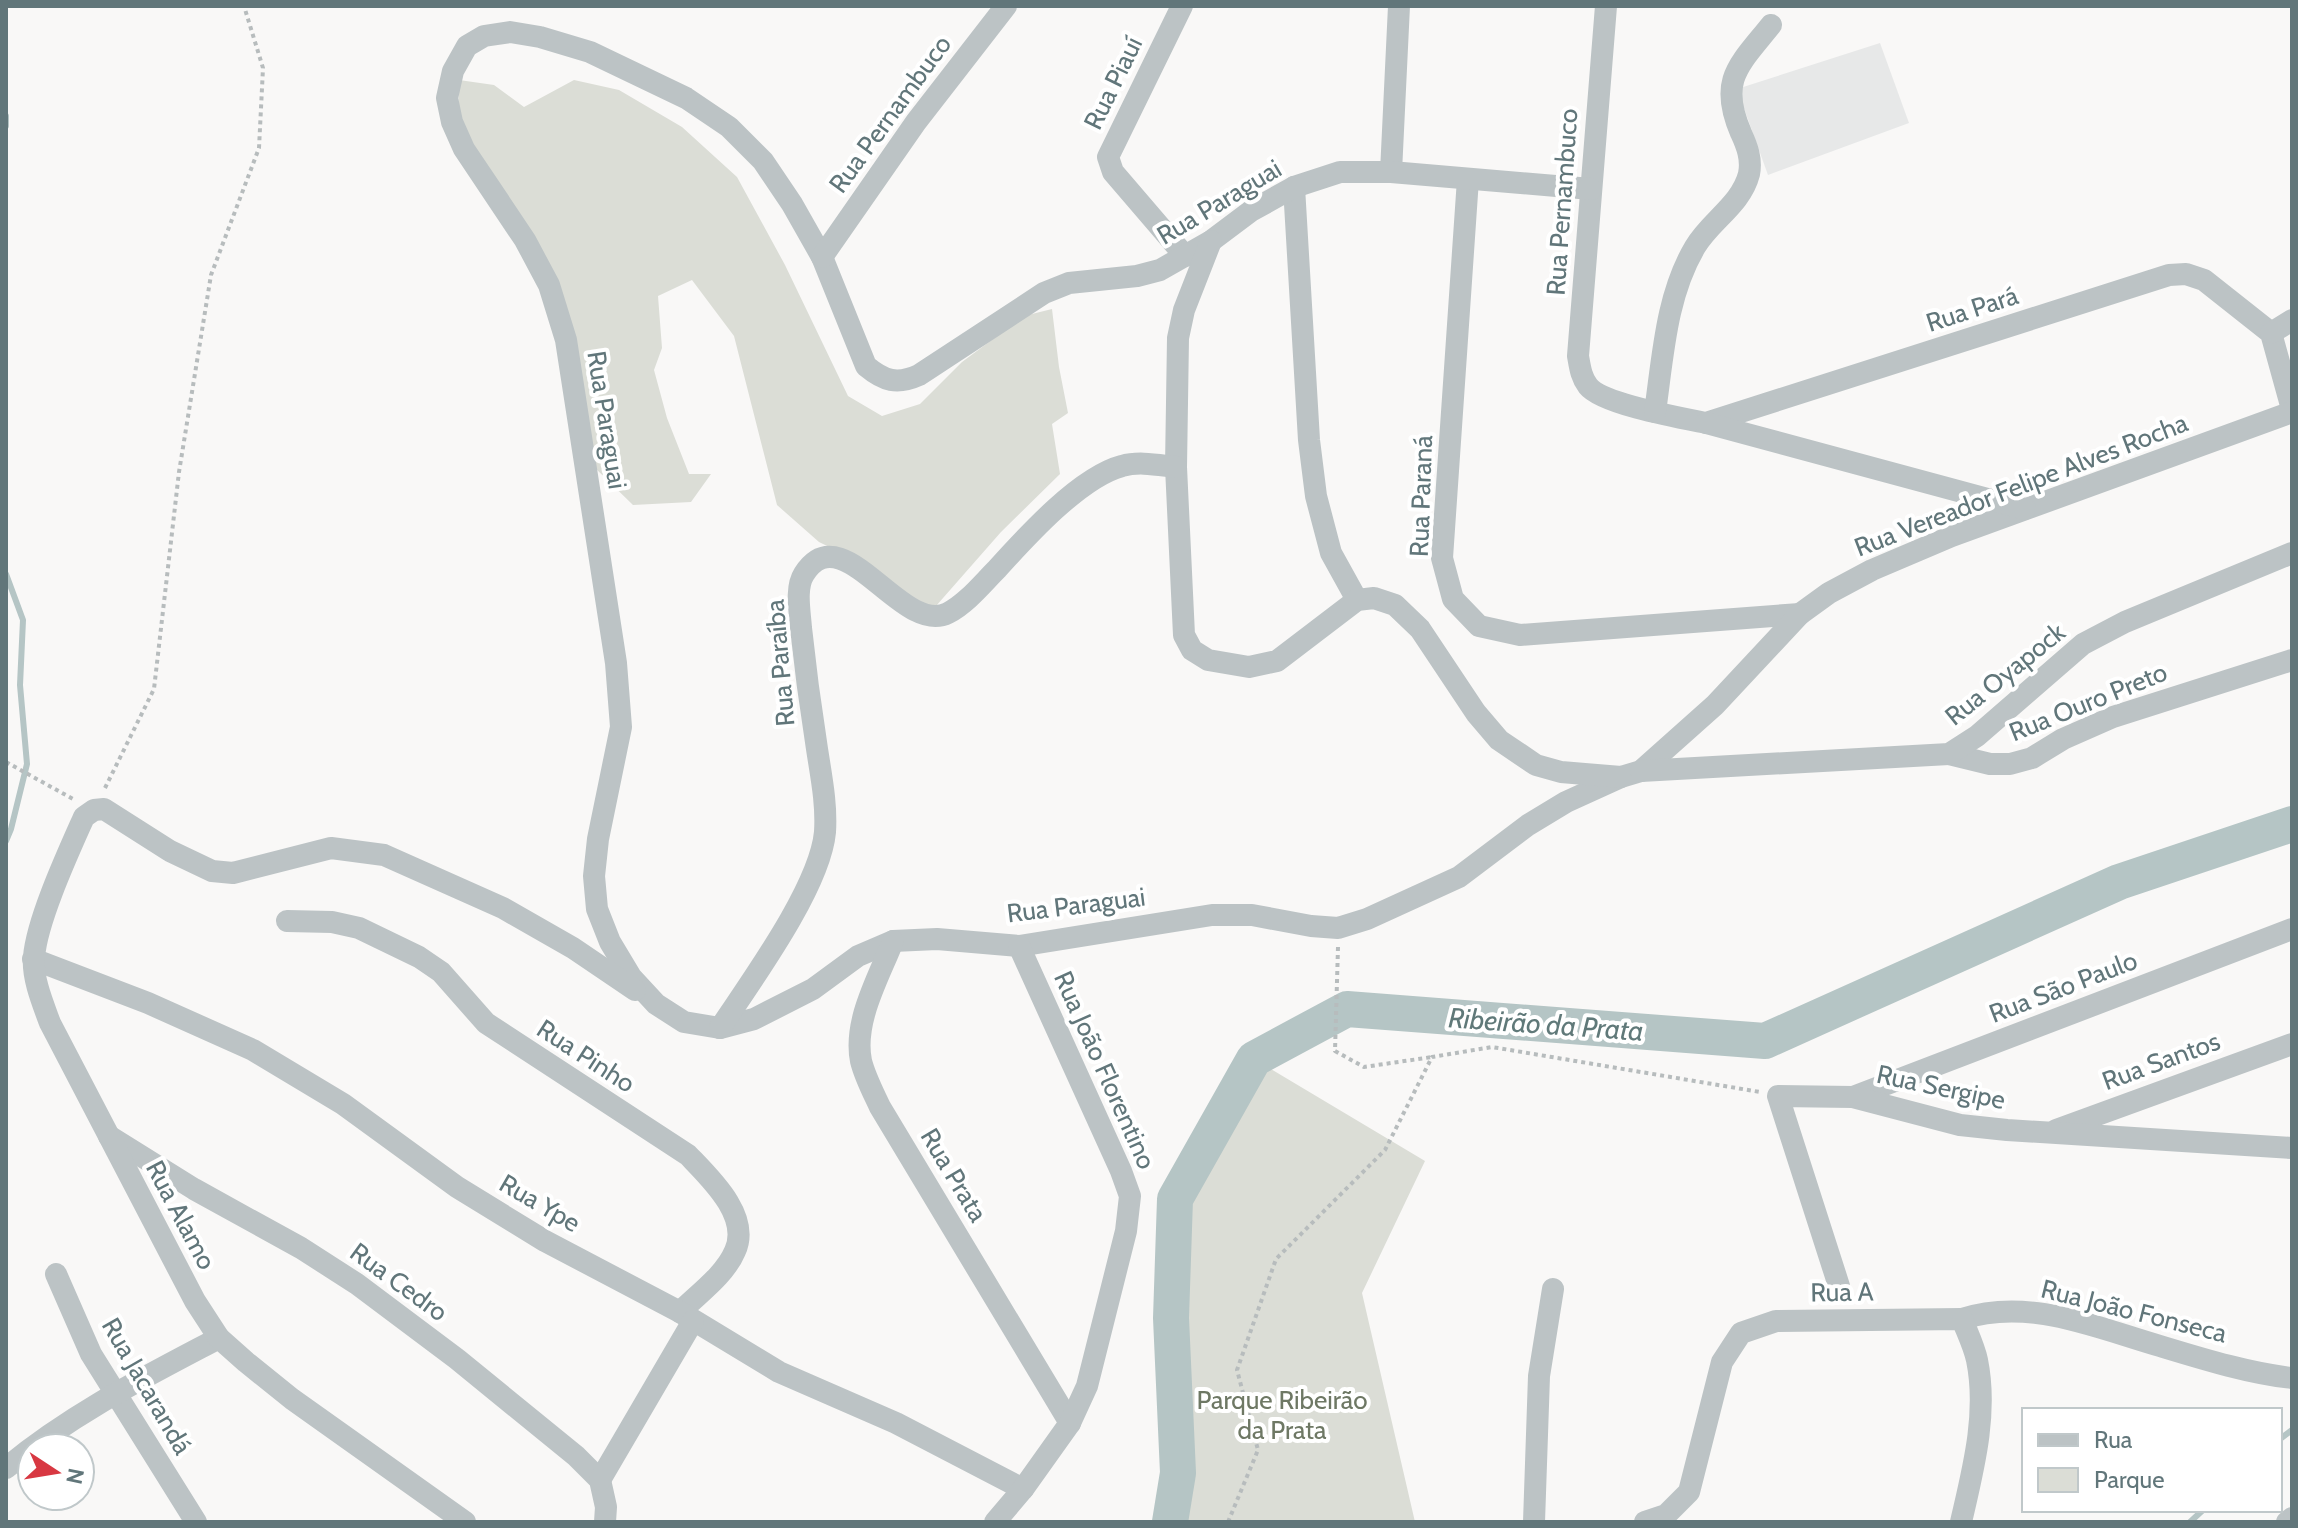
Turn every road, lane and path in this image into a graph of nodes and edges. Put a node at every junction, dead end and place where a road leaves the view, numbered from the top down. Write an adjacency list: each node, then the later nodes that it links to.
1 (244, 6): 29 (path)
2 (1006, 6): 13 (street, Rua Pernambuco)
3 (1182, 6): 12 (street, Rua Piauí)
4 (1399, 6): 7 (street)
5 (1606, 6): 10 (street, Rua Pernambuco)
6 (1771, 25): 18 (street)
7 (1391, 172): 8 (street, Rua Paraguai); 9 (street, Rua Paraguai)
8 (1468, 179): 10 (street, Rua Paraguai); 24 (street, Rua Paraná)
9 (1294, 187): 11 (street, Rua Paraguai); 23 (street)
10 (1591, 189): 16 (street, Rua Pernambuco)
11 (1211, 241): 12 (street, Rua Paraguai); 20 (street)
12 (1185, 256): 13 (street, Rua Paraguai)
13 (822, 257): 36 (street, Rua Paraguai)
14 (2292, 320): 15 (street)
15 (2271, 333): 17 (street); 19 (street, Rua Pará)
16 (1599, 395): 18 (street, Rua Pará)
17 (2292, 410): 21 (street, Rua Vereador Felipe Alves Rocha)
18 (1655, 412): 19 (street, Rua Pará)
19 (1706, 423): 21 (street)
20 (1176, 467): 23 (street); 37 (street, Rua Paraíba)
21 (2025, 509): 24 (street, Rua Vereador Felipe Alves Rocha)
22 (2292, 553): 26 (street, Rua Oyapock)
23 (1357, 600): 28 (street)
24 (1800, 614): 28 (street, Rua Vereador Felipe Alves Rocha)
25 (2292, 660): 26 (street, Rua Ouro Preto)
26 (1949, 754): 28 (street, Rua Oyapock)
27 (6, 762): 29 (path)
28 (1631, 774): 33 (street, Rua Paraguai)
29 (94, 810): 34 (street, Rua Alamo); 36 (street)
30 (287, 921): 48 (street, Rua Pinho)
31 (2292, 929): 41 (street, Rua São Paulo)
32 (893, 941): 33 (street, Rua Paraguai); 37 (street, Rua Paraguai); 53 (street, Rua Prata)
33 (1019, 946): 53 (street, Rua João Florentino)
34 (33, 959): 43 (street, Rua Alamo); 48 (street, Rua Ype)
35 (1337, 973): 39 (path)
36 (656, 1004): 37 (street, Rua Paraguai)
37 (720, 1028)
38 (2292, 1044): 42 (street, Rua Santos)
39 (1432, 1057): 40 (path); 62 (path)
40 (1778, 1096): 41 (street, Rua Sergipe); 46 (street)
41 (1853, 1097): 42 (street, Rua Sergipe)
42 (2049, 1132): 44 (street, Rua Sergipe)
43 (108, 1136): 50 (street, Rua Alamo); 55 (street, Rua Cedro)
44 (2292, 1148)
45 (56, 1274): 52 (street, Rua Jacarandá)
46 (1839, 1286)
47 (1553, 1289): 63 (street)
48 (687, 1316): 55 (street, Rua Pinho); 56 (street, Rua Ype)
49 (1962, 1319): 51 (street, Rua João Fonseca); 64 (street, Rua A); 65 (street)
50 (219, 1338): 52 (street); 59 (street, Rua Alamo)
51 (2292, 1378)
52 (114, 1392): 54 (street); 58 (street, Rua Jacarandá)
53 (1070, 1423): 56 (street, Rua João Florentino)
54 (6, 1468)
55 (600, 1480): 60 (street)
56 (1023, 1489): 61 (street, Rua João Florentino)
57 (2292, 1518): 66 (street)
58 (196, 1522)
59 (465, 1522)
60 (605, 1522)
61 (995, 1522)
62 (1228, 1522)
63 (1534, 1522)
64 (1645, 1522)
65 (1961, 1522)
66 (2287, 1522)

